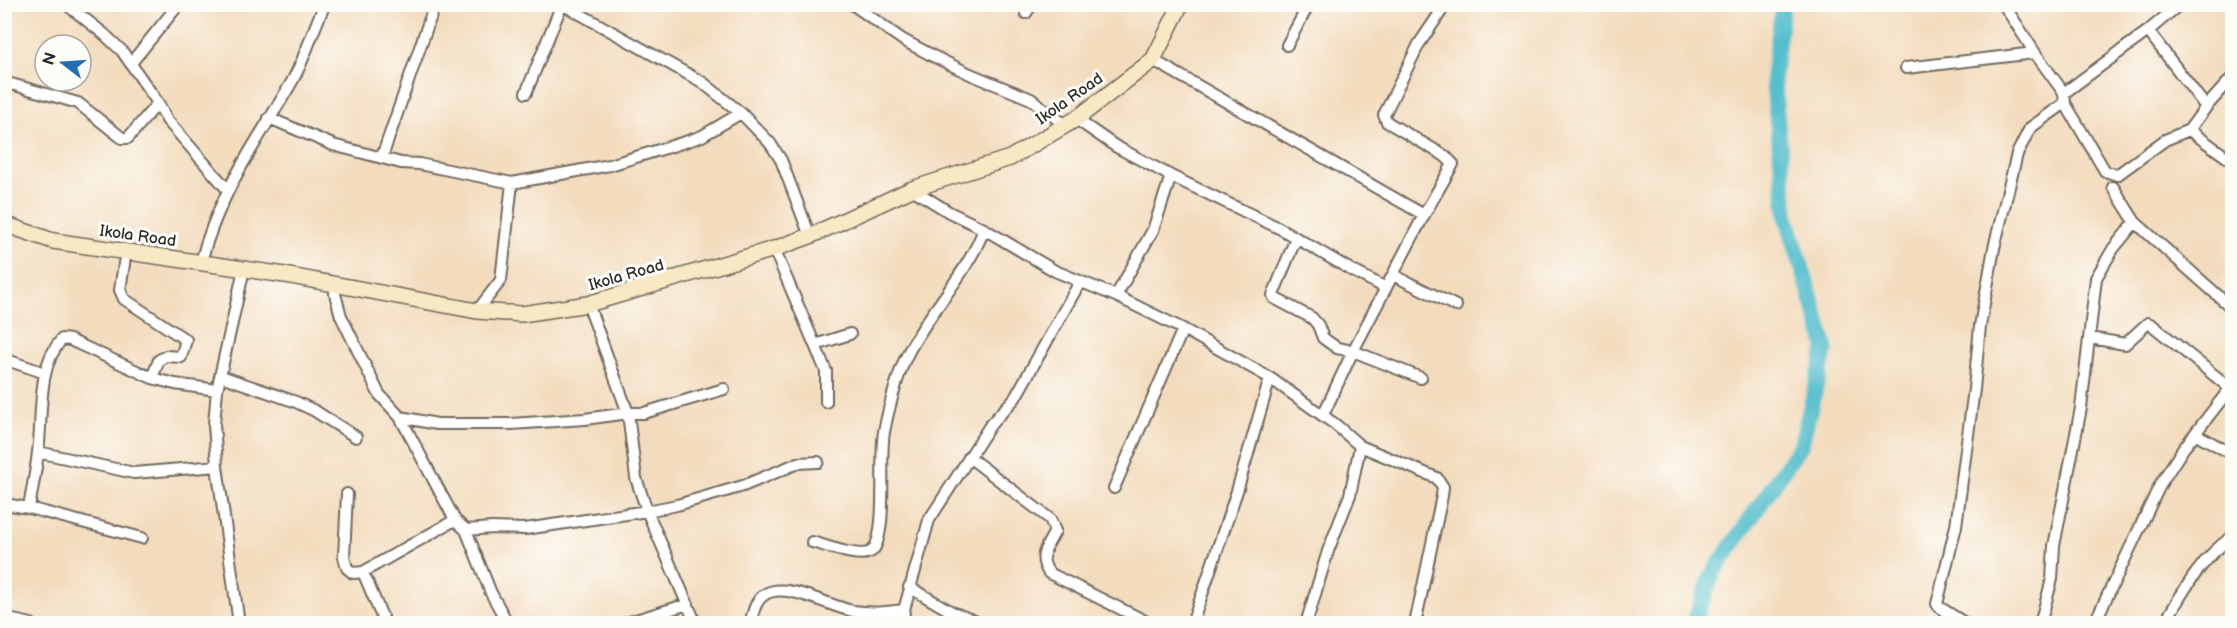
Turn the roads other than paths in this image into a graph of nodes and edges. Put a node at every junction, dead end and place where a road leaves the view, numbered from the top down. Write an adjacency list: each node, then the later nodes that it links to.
1 (66, 4): 16 (street)
2 (179, 4): 16 (street)
3 (325, 4): 25 (street)
4 (435, 4): 28 (street)
5 (852, 4): 26 (street)
6 (1181, 4): 15 (street, Ikola Road)
7 (1309, 4): 13 (street)
8 (1446, 4): 35 (street)
9 (2006, 4): 14 (street)
10 (2180, 4): 12 (street)
11 (562, 5): 20 (street); 24 (street)
12 (2148, 31): 21 (street); 23 (street)
13 (1287, 45)
14 (2035, 53): 17 (street); 21 (street)
15 (1153, 60): 26 (street, Ikola Road); 35 (street)
16 (132, 63): 22 (street)
17 (1906, 68)
18 (2232, 78): 23 (street)
19 (4, 82): 22 (street)
20 (526, 93)
21 (2065, 98): 27 (street); 108 (street)
22 (158, 103): 33 (street)
23 (2206, 107): 27 (street)
24 (741, 112): 31 (street); 39 (street)
25 (270, 118): 28 (street); 33 (street)
26 (1070, 122): 30 (street); 34 (street, Ikola Road)
27 (2189, 130): 29 (street)
28 (382, 157): 31 (street)
29 (2232, 161)
30 (1171, 176): 40 (street); 49 (street)
31 (512, 183): 53 (street)
32 (2113, 187): 36 (street)
33 (227, 189): 43 (street)
34 (912, 189): 38 (street); 39 (street, Ikola Road)
35 (1424, 215): 45 (street)
36 (2134, 222): 52 (street); 56 (street)
37 (4, 224): 42 (street, Ikola Road)
38 (984, 229): 46 (street); 89 (street)
39 (810, 236): 41 (street, Ikola Road)
40 (1296, 238): 48 (street); 58 (street)
41 (774, 249): 50 (street, Ikola Road); 57 (street)
42 (126, 251): 43 (street, Ikola Road); 62 (street)
43 (201, 262): 44 (street, Ikola Road)
44 (244, 268): 47 (street, Ikola Road); 61 (street)
45 (1393, 275): 48 (street); 51 (street)
46 (1080, 282): 49 (street); 77 (street)
47 (336, 285): 53 (street, Ikola Road); 71 (street)
48 (1386, 288): 58 (street)
49 (1116, 296): 54 (street)
50 (588, 304): 53 (street, Ikola Road); 69 (street)
51 (1456, 306)
52 (2232, 308)
53 (477, 311)
54 (1183, 329): 63 (street); 80 (street)
55 (850, 334): 57 (street)
56 (2090, 338): 65 (street); 109 (street)
57 (815, 345): 68 (street)
58 (1353, 351): 64 (street); 70 (street)
59 (4, 359): 60 (street)
60 (45, 374): 62 (street); 75 (street)
61 (221, 376): 67 (street); 73 (street)
62 (152, 378): 67 (street)
63 (1270, 378): 70 (street); 105 (street)
64 (1421, 378)
65 (2231, 387): 72 (street)
66 (724, 389): 69 (street)
67 (218, 390): 79 (street)
68 (826, 402)
69 (628, 413): 71 (street); 84 (street)
70 (1323, 415): 74 (street)
71 (400, 417): 85 (street)
72 (2196, 434): 76 (street); 110 (street)
73 (356, 437)
74 (1360, 446): 106 (street); 107 (street)
75 (38, 452): 79 (street); 83 (street)
76 (2232, 454)
77 (969, 457): 91 (street); 104 (street)
78 (818, 462): 84 (street)
79 (217, 466): 96 (street)
80 (1114, 489)
81 (347, 494): 90 (street)
82 (4, 504): 83 (street)
83 (29, 508): 88 (street)
84 (647, 511): 86 (street); 92 (street)
85 (455, 520): 86 (street); 90 (street)
86 (466, 530): 98 (street)
87 (2232, 537): 111 (street)
88 (142, 538)
89 (812, 542)
90 (363, 572): 97 (street)
91 (909, 587): 93 (street); 103 (street)
92 (688, 604): 99 (street); 100 (street)
93 (904, 610): 101 (street); 102 (street)
94 (4, 618): 95 (street)
95 (31, 624)
96 (239, 624)
97 (385, 624)
98 (508, 624)
99 (623, 624)
100 (696, 624)
101 (750, 624)
102 (903, 624)
103 (982, 624)
104 (1151, 624)
105 (1192, 624)
106 (1306, 624)
107 (1415, 624)
108 (1966, 624)
109 (2040, 624)
110 (2094, 624)
111 (2164, 624)

